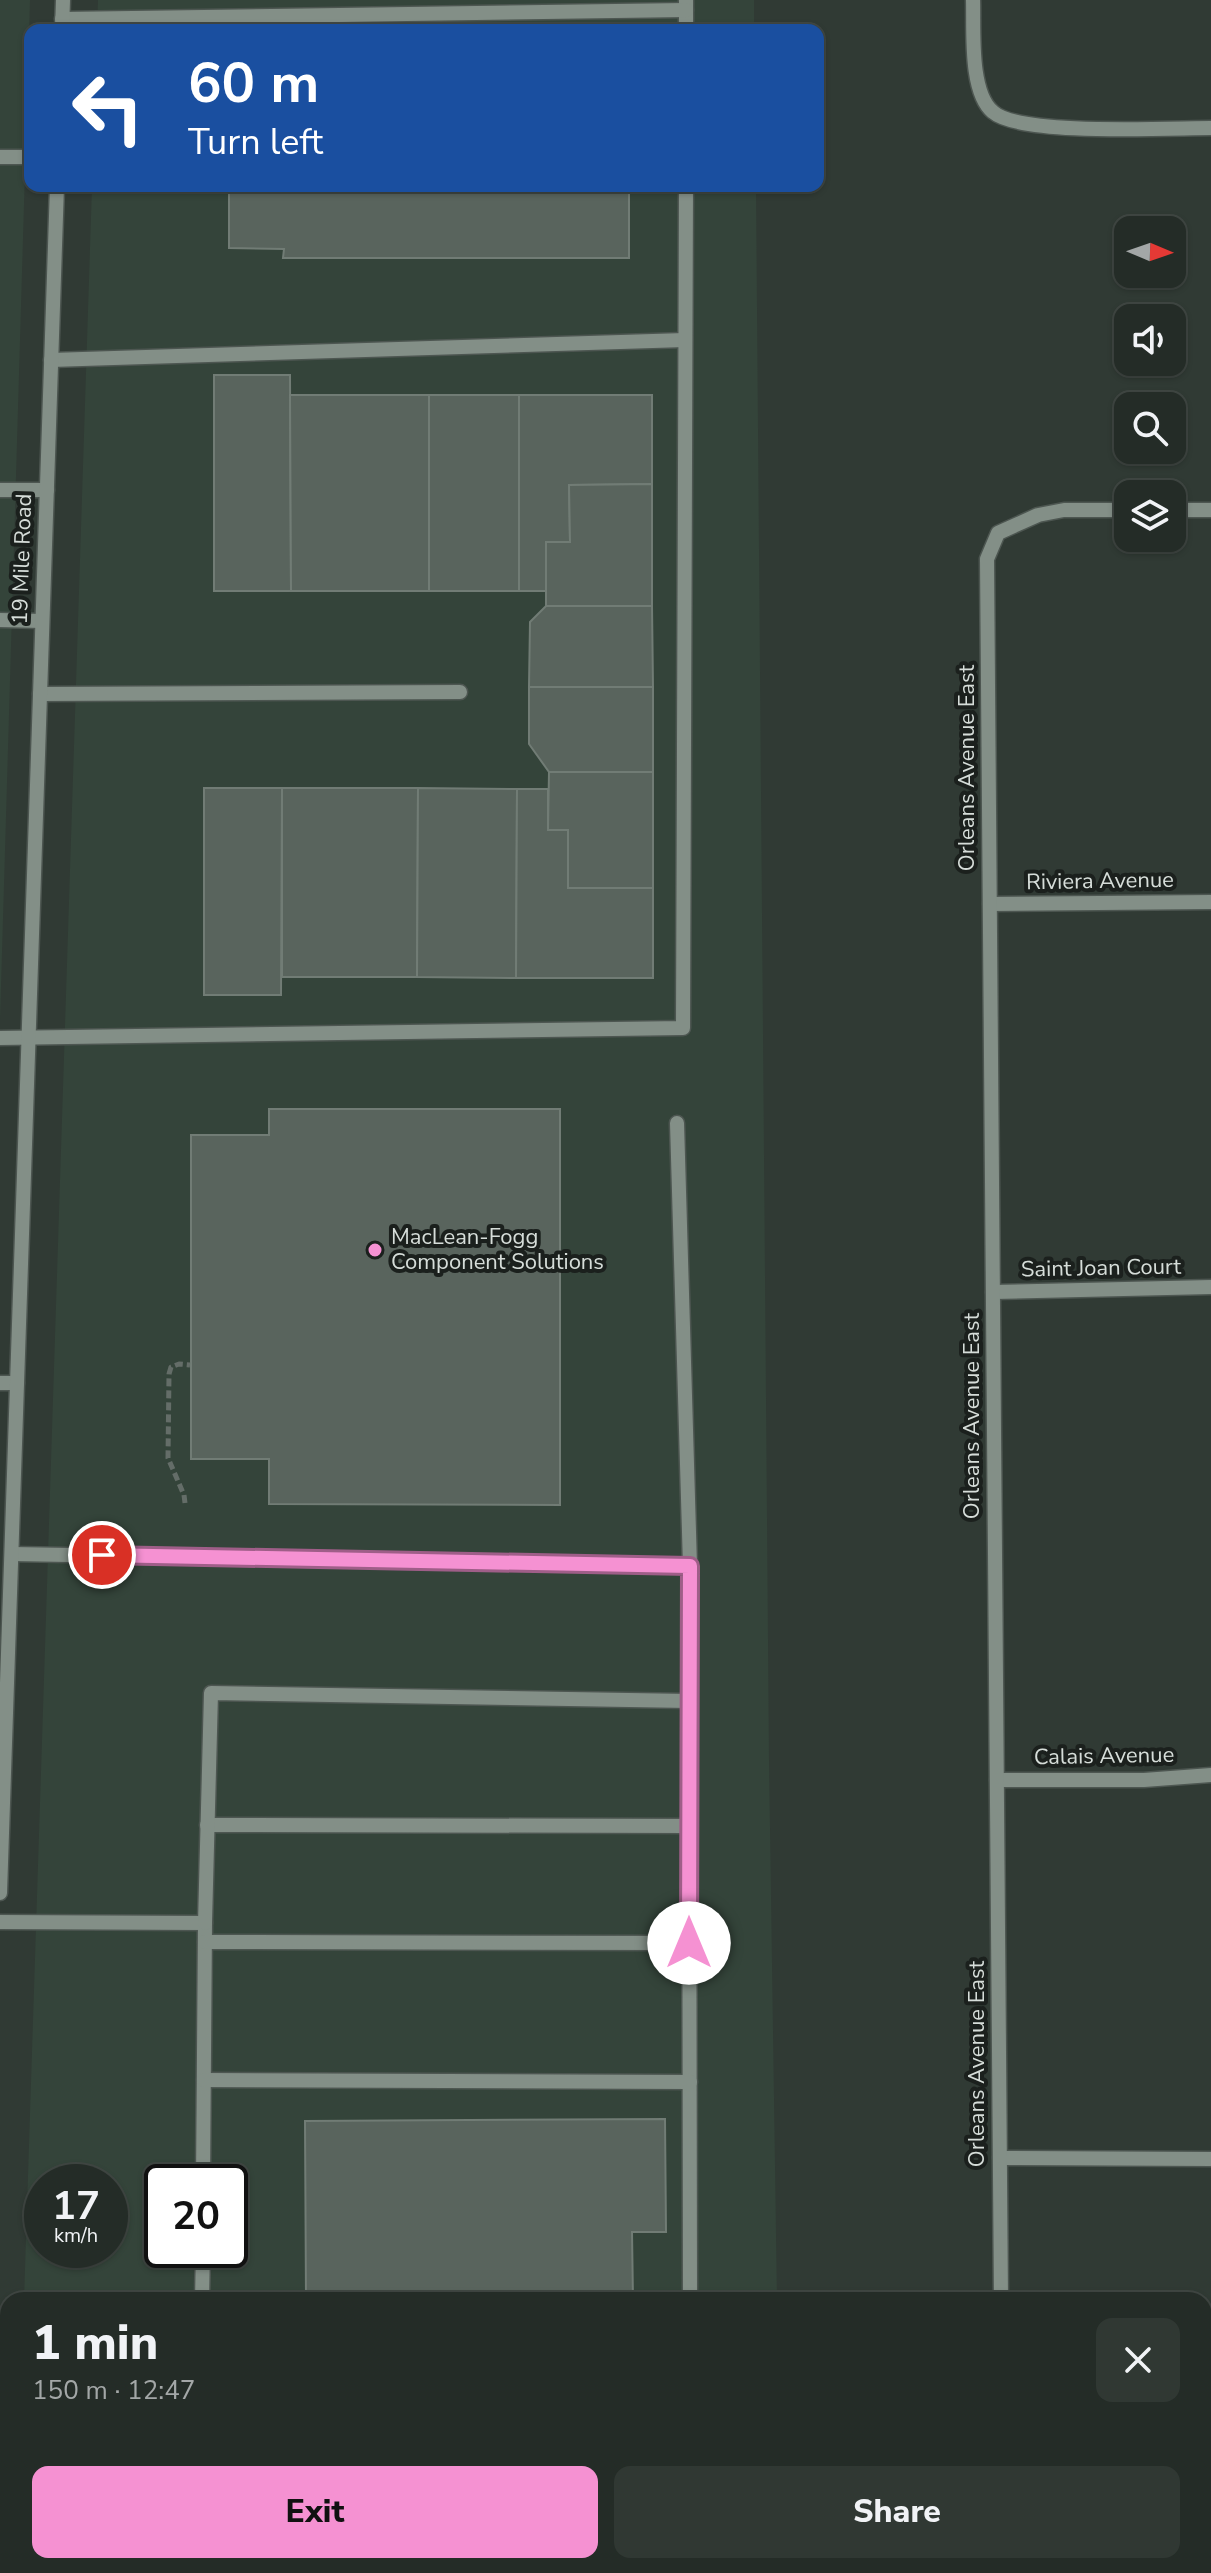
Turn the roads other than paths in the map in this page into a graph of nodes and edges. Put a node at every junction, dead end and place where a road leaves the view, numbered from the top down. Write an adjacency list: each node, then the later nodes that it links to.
1 (63, 0): 4 (street)
2 (973, 0): 5 (street)
3 (686, 5): 4 (street)
4 (62, 24)
5 (1211, 128)
6 (0, 157): 7 (street)
7 (24, 157)
8 (57, 192): 11 (street, 19 Mile Road)
9 (686, 192): 10 (street)
10 (685, 340): 11 (street); 23 (street)
11 (51, 360): 13 (street, 19 Mile Road)
12 (0, 490): 13 (street)
13 (47, 490): 18 (street, 19 Mile Road)
14 (1114, 510): 22 (street, Orleans Avenue East)
15 (1186, 510): 16 (street)
16 (1211, 510)
17 (0, 620): 18 (street)
18 (42, 621): 20 (street, 19 Mile Road)
19 (460, 692): 20 (street)
20 (40, 694): 23 (street, 19 Mile Road)
21 (1211, 902): 22 (street, Riviera Avenue)
22 (990, 904): 27 (street, Orleans Avenue East)
23 (28, 1037): 24 (street); 29 (street, 19 Mile Road)
24 (0, 1038)
25 (677, 1123): 31 (street)
26 (1211, 1287): 27 (street, Saint Joan Court)
27 (993, 1292): 34 (street, Orleans Avenue East)
28 (0, 1383): 29 (street)
29 (17, 1383): 30 (street, 19 Mile Road)
30 (12, 1554): 31 (street); 37 (street, 19 Mile Road)
31 (690, 1566): 32 (street)
32 (689, 1701): 35 (street); 36 (street)
33 (1211, 1775): 34 (street, Calais Avenue)
34 (997, 1780): 44 (street, Orleans Avenue East)
35 (207, 1825): 36 (street); 39 (street)
36 (689, 1826): 41 (street)
37 (0, 1893)
38 (0, 1922): 39 (street)
39 (205, 1923): 40 (street)
40 (205, 1942): 41 (street); 42 (street)
41 (689, 1943): 43 (street)
42 (204, 2080): 43 (street); 46 (street)
43 (690, 2082): 49 (street)
44 (1000, 2158): 45 (street); 50 (street, Orleans Avenue East)
45 (1211, 2159)
46 (203, 2164)
47 (203, 2268): 48 (street)
48 (202, 2292)
49 (690, 2292)
50 (1001, 2292)

